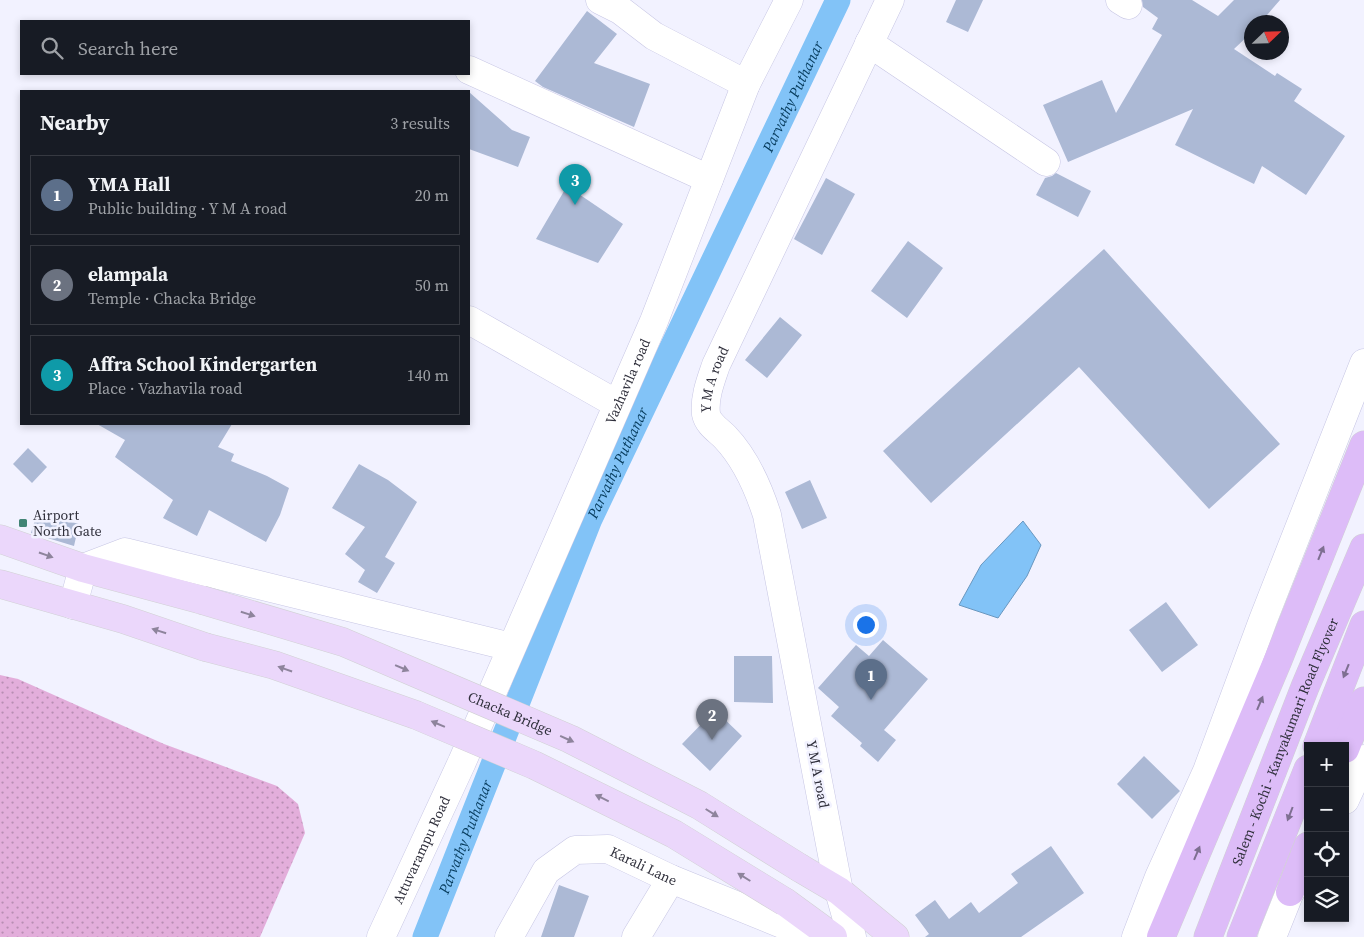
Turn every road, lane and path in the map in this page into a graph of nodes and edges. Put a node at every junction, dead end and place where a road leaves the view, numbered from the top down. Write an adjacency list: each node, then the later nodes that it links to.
1 (600, 0): 6 (street)
2 (789, 0): 6 (street, Vazhavila road)
3 (890, 0): 4 (street, Y M A road)
4 (870, 43): 7 (street); 30 (street, Y M A road)
5 (470, 70): 8 (street)
6 (746, 84): 8 (street, Vazhavila road)
7 (1046, 162)
8 (709, 178): 11 (street, Vazhavila road)
9 (470, 321): 11 (street)
10 (1364, 363): 39 (street)
11 (617, 404): 19 (street, Vazhavila road)
12 (1364, 445): 40 (highway, one-way to 12)
13 (0, 539): 15 (main road, Chacka Bridge, one-way to 15)
14 (1364, 548): 41 (highway, Salem - Kochi - Kanyakumari Road Flyover)
15 (82, 568): 17 (street); 19 (street); 30 (main road, Chacka Bridge, one-way to 30, bridge)
16 (0, 584): 17 (main road)
17 (73, 605): 36 (main road, one-way to 17, bridge)
18 (1364, 625): 21 (highway, one-way to 21)
19 (511, 647): 24 (street, Vazhavila road)
20 (1363, 705): 22 (highway)
21 (1319, 742)
22 (1348, 742)
23 (1364, 760): 26 (street)
24 (462, 762): 32 (street, Attuvarampu Road)
25 (1304, 779): 42 (highway, one-way to 42)
26 (1349, 792)
27 (1304, 856): 31 (highway)
28 (1304, 874): 31 (street)
29 (671, 879): 33 (street, Karali Lane); 34 (street); 35 (street, Karali Lane)
30 (839, 891): 37 (street); 38 (main road, Chacka Bridge)
31 (1290, 892): 43 (street)
32 (381, 937)
33 (509, 937)
34 (636, 937)
35 (814, 937)
36 (833, 937)
37 (852, 937)
38 (895, 937)
39 (1136, 937)
40 (1162, 937)
41 (1208, 937)
42 (1242, 937)
43 (1272, 937)

